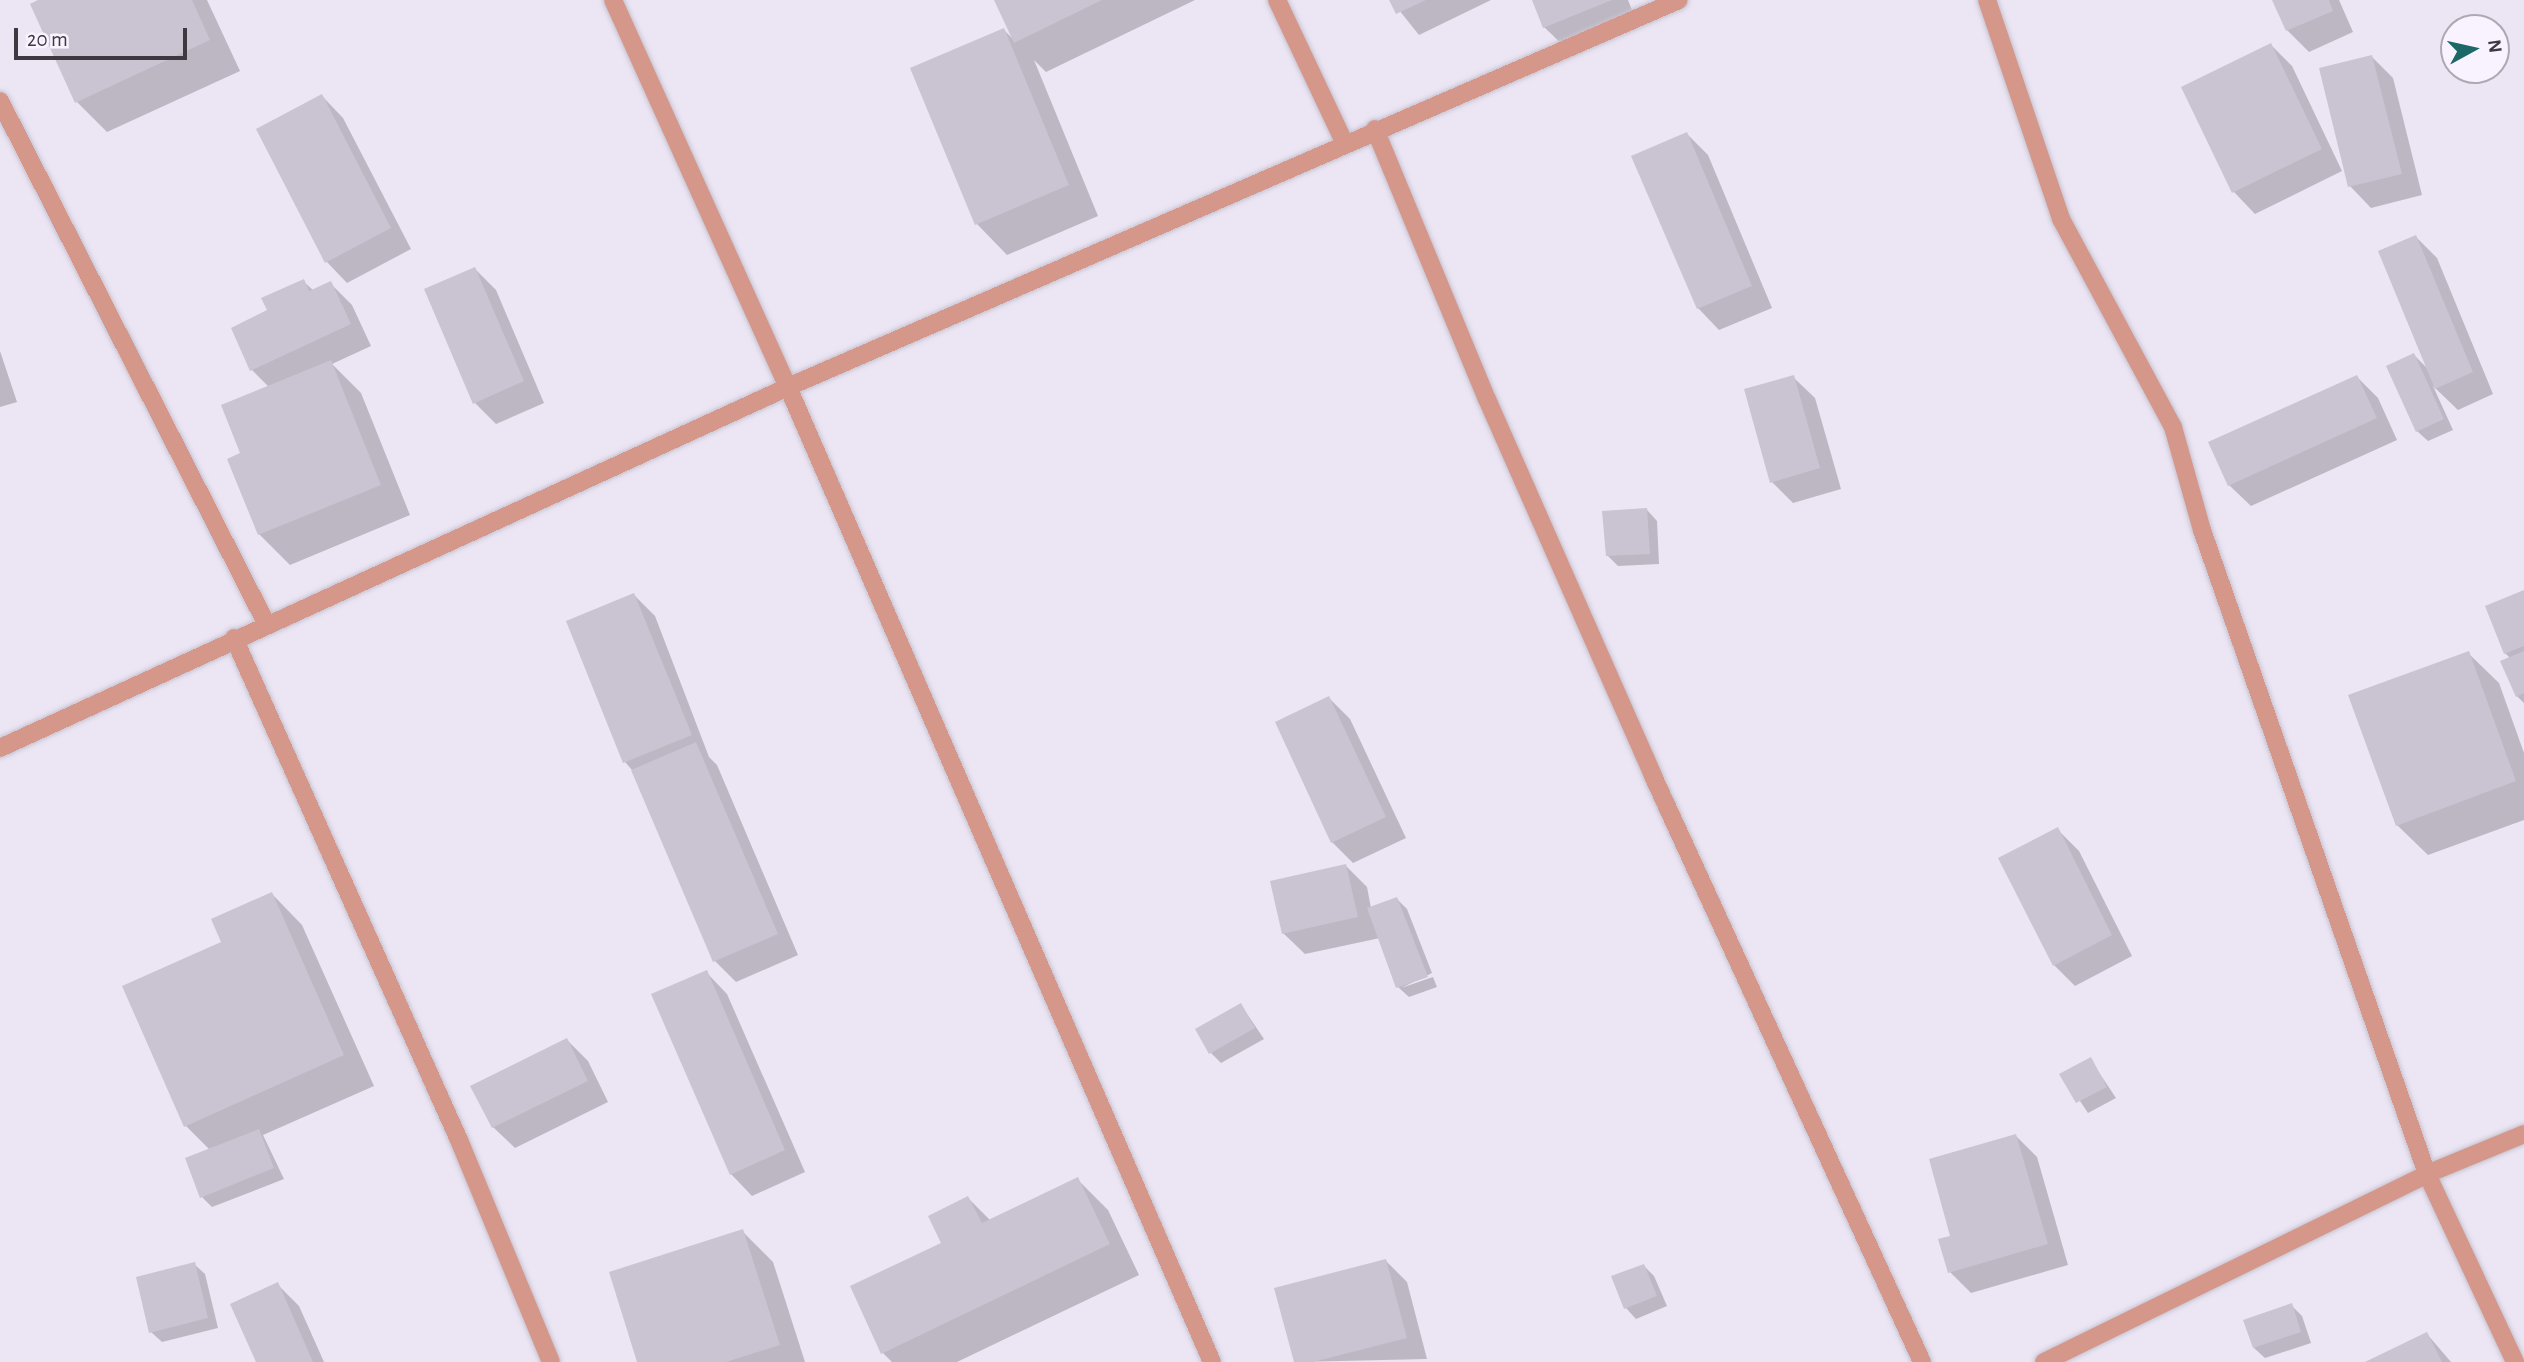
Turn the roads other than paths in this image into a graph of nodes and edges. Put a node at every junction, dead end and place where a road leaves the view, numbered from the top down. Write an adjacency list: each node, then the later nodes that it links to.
1 (613, 0): 8 (street)
2 (1277, 0): 7 (street)
3 (1679, 0): 6 (street)
4 (1987, 0): 13 (street)
5 (0, 101): 9 (street)
6 (1375, 129): 7 (street); 16 (street)
7 (1344, 142): 8 (street)
8 (788, 387): 9 (street); 15 (street)
9 (266, 623): 10 (street)
10 (233, 638): 11 (street); 14 (street)
11 (0, 748)
12 (2524, 1134): 13 (street)
13 (2427, 1174): 17 (street); 18 (street)
14 (551, 1362)
15 (1212, 1362)
16 (1922, 1362)
17 (2044, 1362)
18 (2515, 1362)

